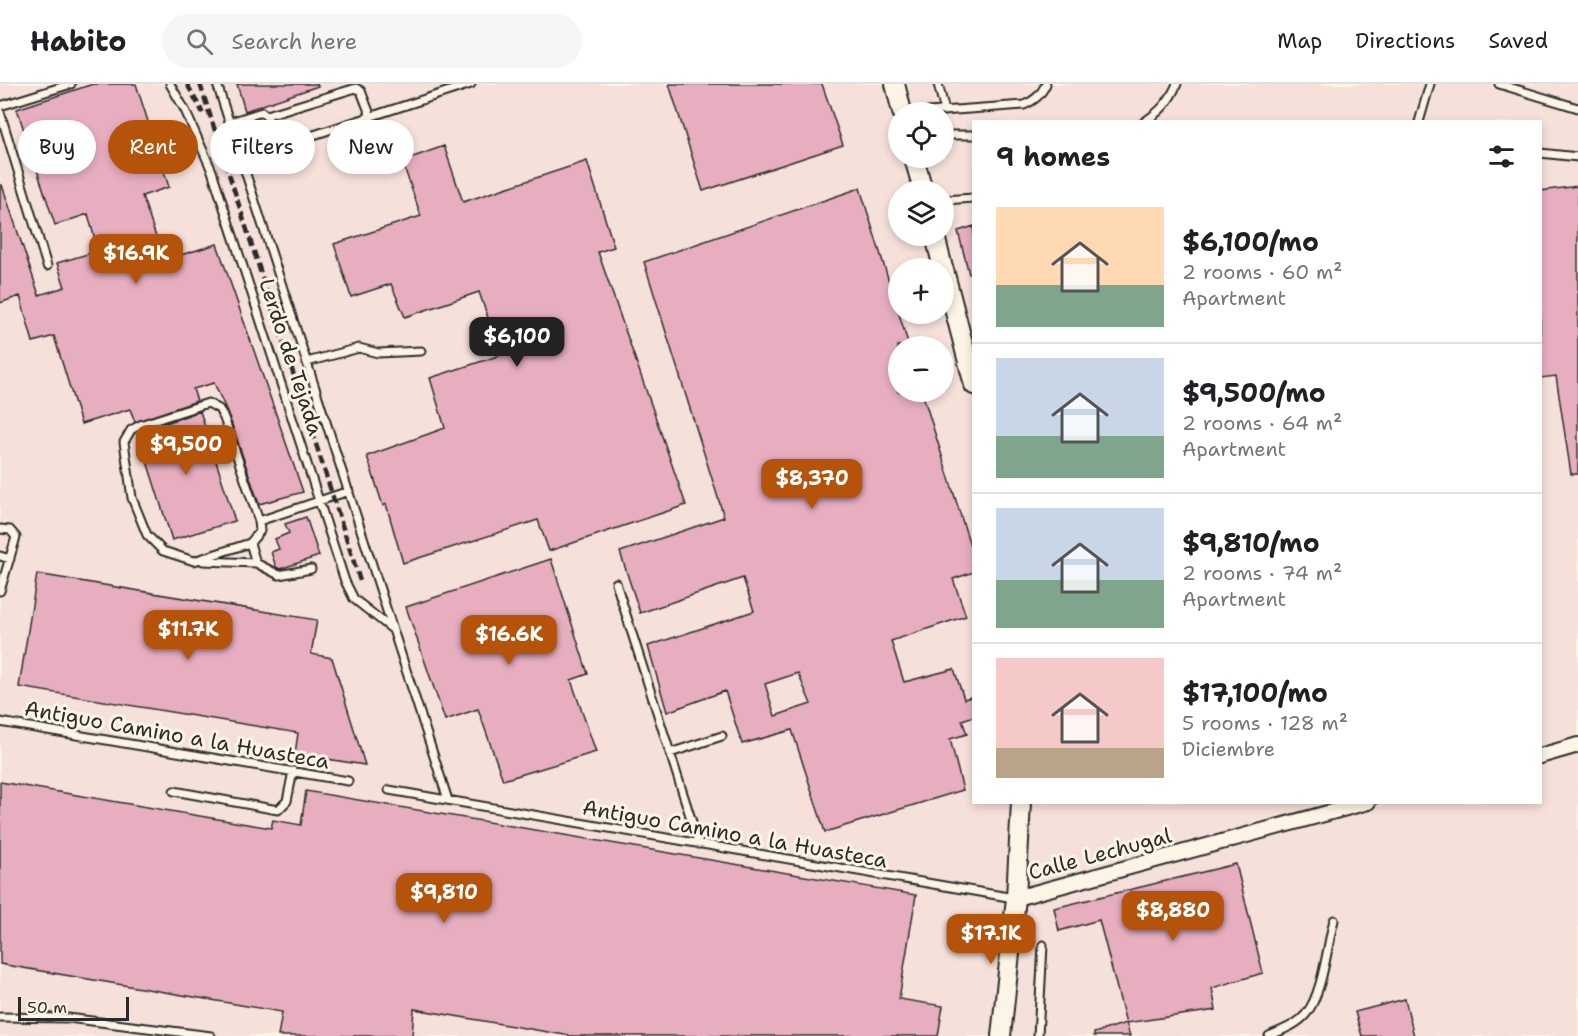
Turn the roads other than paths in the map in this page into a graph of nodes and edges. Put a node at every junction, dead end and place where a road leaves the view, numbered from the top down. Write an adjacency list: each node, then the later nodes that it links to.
1 (70, 84): 13 (lane)
2 (170, 84): 36 (lane, Lerdo de Tejada)
3 (217, 84): 19 (lane, Lerdo de Tejada)
4 (471, 84): 18 (lane)
5 (895, 84): 11 (street)
6 (938, 84): 12 (lane)
7 (1046, 84): 15 (lane)
8 (1177, 84): 21 (lane)
9 (1430, 84): 22 (lane)
10 (1499, 84): 14 (lane)
11 (900, 102)
12 (943, 102)
13 (0, 105)
14 (1578, 108)
15 (954, 110)
16 (0, 112): 30 (lane)
17 (267, 115): 18 (lane); 18 (lane); 20 (lane)
18 (371, 117)
19 (229, 120)
20 (235, 120)
21 (1147, 120)
22 (1420, 120)
23 (954, 135): 24 (lane)
24 (972, 135)
25 (1542, 153): 26 (lane)
26 (1578, 157)
27 (247, 174): 33 (lane, Lerdo de Tejada)
28 (972, 198): 29 (lane)
29 (954, 199)
30 (47, 266)
31 (954, 310): 34 (street)
32 (421, 351): 33 (lane)
33 (307, 362): 35 (lane, Lerdo de Tejada)
34 (972, 378)
35 (349, 491): 36 (lane); 47 (lane, Lerdo de Tejada)
36 (320, 501): 37 (lane); 47 (lane, Lerdo de Tejada)
37 (259, 521): 39 (lane); 42 (lane)
38 (0, 529): 41 (lane)
39 (250, 543): 42 (lane); 43 (lane)
40 (0, 556): 41 (lane)
41 (10, 559): 46 (lane)
42 (194, 561): 43 (lane)
43 (256, 563): 44 (lane)
44 (311, 569)
45 (616, 583): 51 (lane)
46 (0, 591)
47 (392, 629): 57 (lane, Lerdo de Tejada)
48 (0, 722): 53 (lane, Antiguo Camino a la Huasteca)
49 (722, 735): 51 (lane)
50 (1578, 745): 52 (street)
51 (670, 753): 60 (lane)
52 (1542, 755)
53 (293, 771): 54 (lane, Antiguo Camino a la Huasteca); 56 (lane)
54 (348, 781)
55 (388, 790): 57 (lane, Antiguo Camino a la Huasteca)
56 (174, 791)
57 (448, 800): 60 (lane, Antiguo Camino a la Huasteca)
58 (1021, 804): 61 (street)
59 (1361, 804): 61 (street, Calle Lechugal)
60 (699, 844): 61 (lane, Antiguo Camino a la Huasteca)
61 (1016, 898): 66 (street)
62 (1334, 920): 68 (lane)
63 (1043, 945): 67 (lane)
64 (0, 1017): 65 (lane)
65 (211, 1036)
66 (1001, 1036)
67 (1038, 1036)
68 (1269, 1036)

